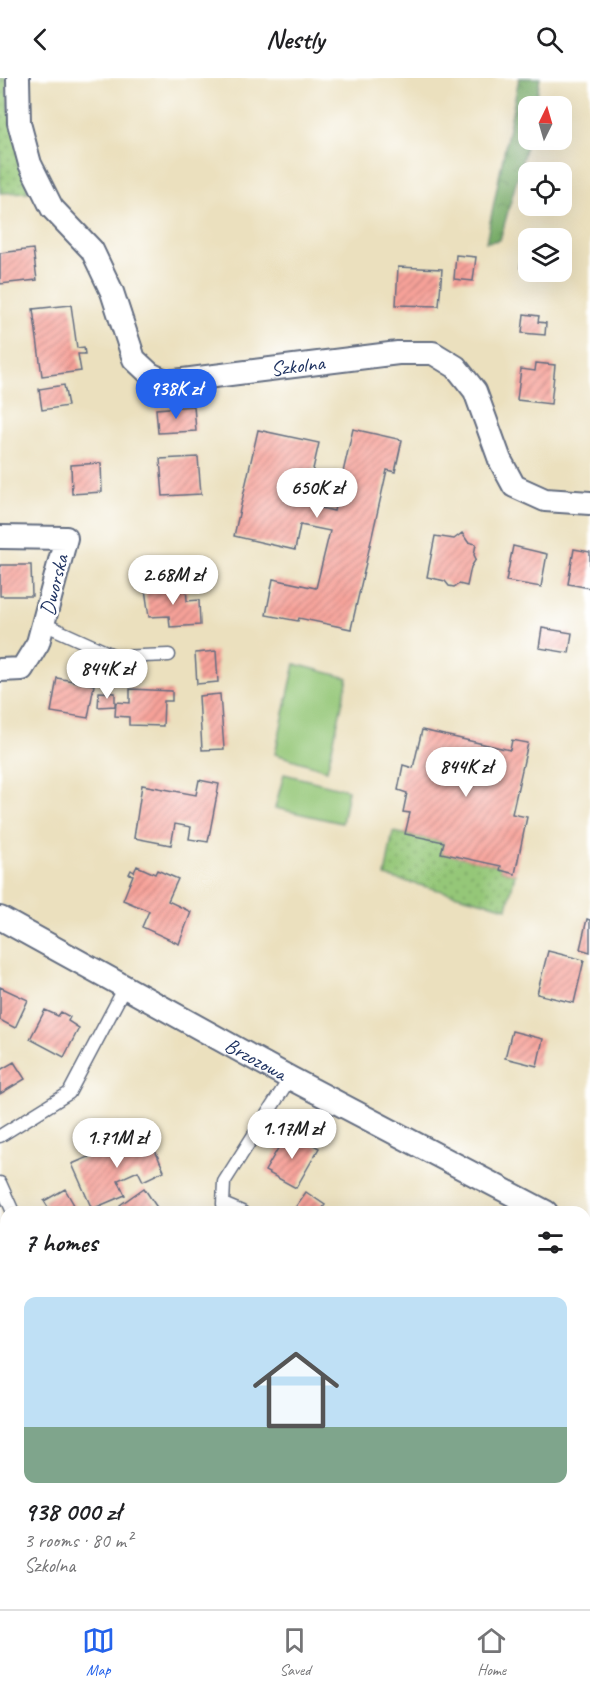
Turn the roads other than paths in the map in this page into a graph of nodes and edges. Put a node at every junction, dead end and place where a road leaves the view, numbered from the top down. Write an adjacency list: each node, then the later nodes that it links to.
1 (18, 78): 2 (street, Szkolna)
2 (590, 503)
3 (0, 537): 4 (street, Dworska)
4 (44, 624): 5 (lane); 6 (street, Dworska)
5 (169, 655)
6 (0, 670)
7 (4, 926): 8 (street, Brzozowa)
8 (125, 987): 9 (street, Brzozowa); 10 (lane)
9 (291, 1078): 13 (lane); 14 (street, Brzozowa)
10 (0, 1136)
11 (0, 1183): 12 (lane)
12 (10, 1206)
13 (228, 1206)
14 (535, 1206)

